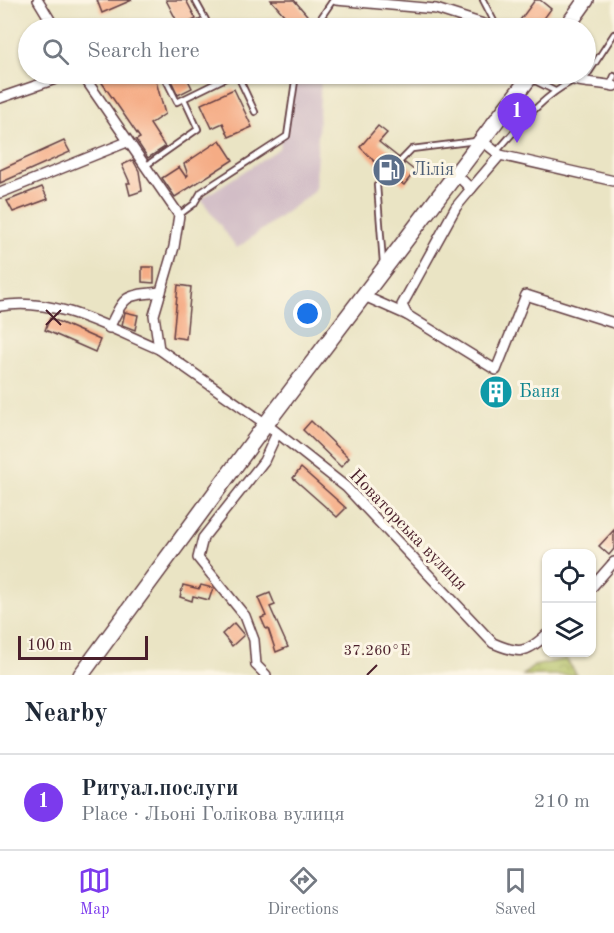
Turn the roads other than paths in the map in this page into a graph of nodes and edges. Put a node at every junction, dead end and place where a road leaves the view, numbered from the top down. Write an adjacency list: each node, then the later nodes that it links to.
1 (38, 0): 7 (street)
2 (195, 0): 8 (lane)
3 (334, 0): 6 (street); 9 (lane)
4 (483, 0): 11 (lane)
5 (586, 0): 12 (highway)
6 (436, 3): 10 (street)
7 (49, 18)
8 (205, 18)
9 (321, 18)
10 (473, 18)
11 (492, 18)
12 (573, 18)
13 (614, 34): 14 (lane)
14 (596, 62)
15 (596, 81): 16 (street)
16 (613, 82)
17 (41, 84): 27 (street)
18 (89, 84): 31 (street)
19 (168, 84): 28 (lane)
20 (215, 84): 28 (lane)
21 (241, 84): 29 (lane)
22 (295, 84): 38 (lane)
23 (525, 84): 30 (highway)
24 (545, 84): 26 (lane)
25 (566, 84): 26 (lane)
26 (555, 90): 32 (lane)
27 (0, 98)
28 (184, 99): 33 (lane)
29 (255, 112)
30 (481, 140): 32 (street); 34 (highway); 39 (lane)
31 (127, 142): 33 (street); 37 (street)
32 (499, 153): 35 (street); 36 (street)
33 (144, 167): 38 (street)
34 (456, 174): 36 (street); 39 (highway)
35 (614, 181)
36 (471, 189): 43 (street)
37 (0, 193)
38 (179, 215): 40 (street)
39 (384, 270): 41 (highway)
40 (161, 292): 45 (street); 46 (street)
41 (364, 296): 43 (street); 47 (highway)
42 (0, 306): 45 (street, Новаторська вулиця)
43 (407, 315): 44 (street)
44 (614, 322)
45 (109, 328): 46 (street, Новаторська вулиця)
46 (159, 350): 47 (street, Новаторська вулиця)
47 (271, 428): 50 (street, Новаторська вулиця); 51 (highway); 52 (street)
48 (614, 562): 49 (street)
49 (596, 582)
50 (542, 639)
51 (81, 675)
52 (266, 675)

